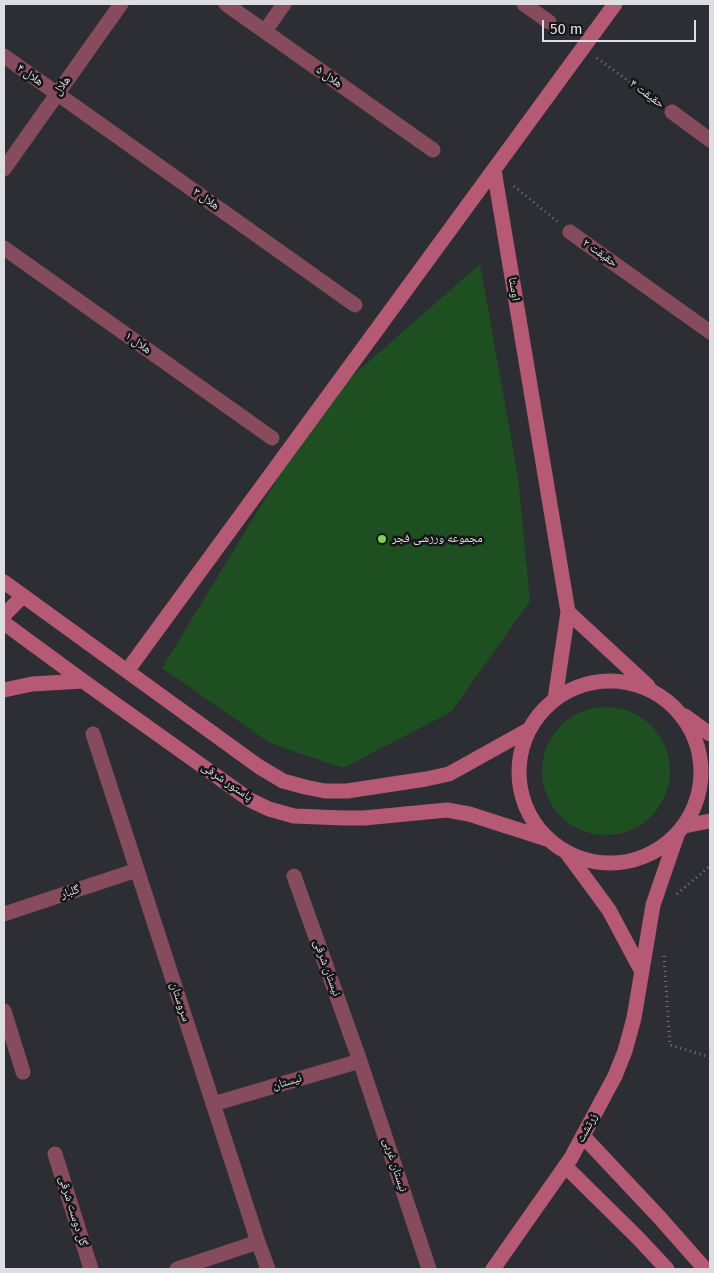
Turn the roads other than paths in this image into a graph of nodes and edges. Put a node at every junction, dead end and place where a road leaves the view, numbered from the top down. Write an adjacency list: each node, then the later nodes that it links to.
1 (121, 4): 9 (street, هلال)
2 (226, 4): 7 (street, هلال ۵)
3 (284, 4): 7 (street)
4 (524, 4): 6 (street)
5 (615, 4): 14 (main road)
6 (549, 22)
7 (264, 31): 12 (street, هلال ۵)
8 (4, 56): 9 (street, هلال ۴)
9 (57, 94): 13 (street, هلال); 17 (street, هلال ۳)
10 (672, 112): 11 (street, حقیقت ۴)
11 (710, 140)
12 (433, 150)
13 (4, 169)
14 (494, 170): 22 (main road, اوستا); 25 (main road)
15 (570, 232): 18 (street, حقیقت ۲)
16 (4, 248): 19 (street, هلال ۱)
17 (354, 305)
18 (710, 332)
19 (272, 438)
20 (4, 582): 21 (main road)
21 (23, 596): 23 (main road); 25 (main road)
22 (568, 612): 28 (main road); 29 (main road, اوستا)
23 (4, 615)
24 (4, 624): 26 (main road, پاستور شرقی)
25 (127, 671): 31 (main road)
26 (82, 681): 27 (main road); 36 (main road, پاستور شرقی)
27 (4, 690)
28 (657, 694): 29 (main road); 30 (main road)
29 (555, 699): 31 (main road)
30 (678, 712): 33 (main road); 35 (main road)
31 (528, 730): 36 (main road)
32 (93, 734): 38 (street, سروستان)
33 (710, 734)
34 (710, 821): 35 (main road)
35 (681, 830): 37 (main road); 41 (main road, زرتشت)
36 (547, 839): 37 (main road)
37 (567, 853): 41 (main road)
38 (137, 870): 40 (street, گلبار); 45 (street, سروستان)
39 (294, 876): 43 (street, نیستان شرقی)
40 (4, 914)
41 (641, 970): 46 (main road, زرتشت)
42 (4, 1011): 44 (street)
43 (360, 1061): 45 (street, نیستان); 53 (street, نیستان غربی)
44 (23, 1072)
45 (213, 1104): 49 (street, سروستان)
46 (583, 1136): 48 (main road, زرتشت); 56 (main road)
47 (55, 1154): 50 (street, گل دوست شرقی)
48 (565, 1166): 54 (main road, زرتشت); 55 (main road)
49 (258, 1242): 51 (street); 52 (street, سروستان)
50 (91, 1269)
51 (177, 1269)
52 (268, 1269)
53 (429, 1269)
54 (494, 1269)
55 (667, 1269)
56 (705, 1269)

